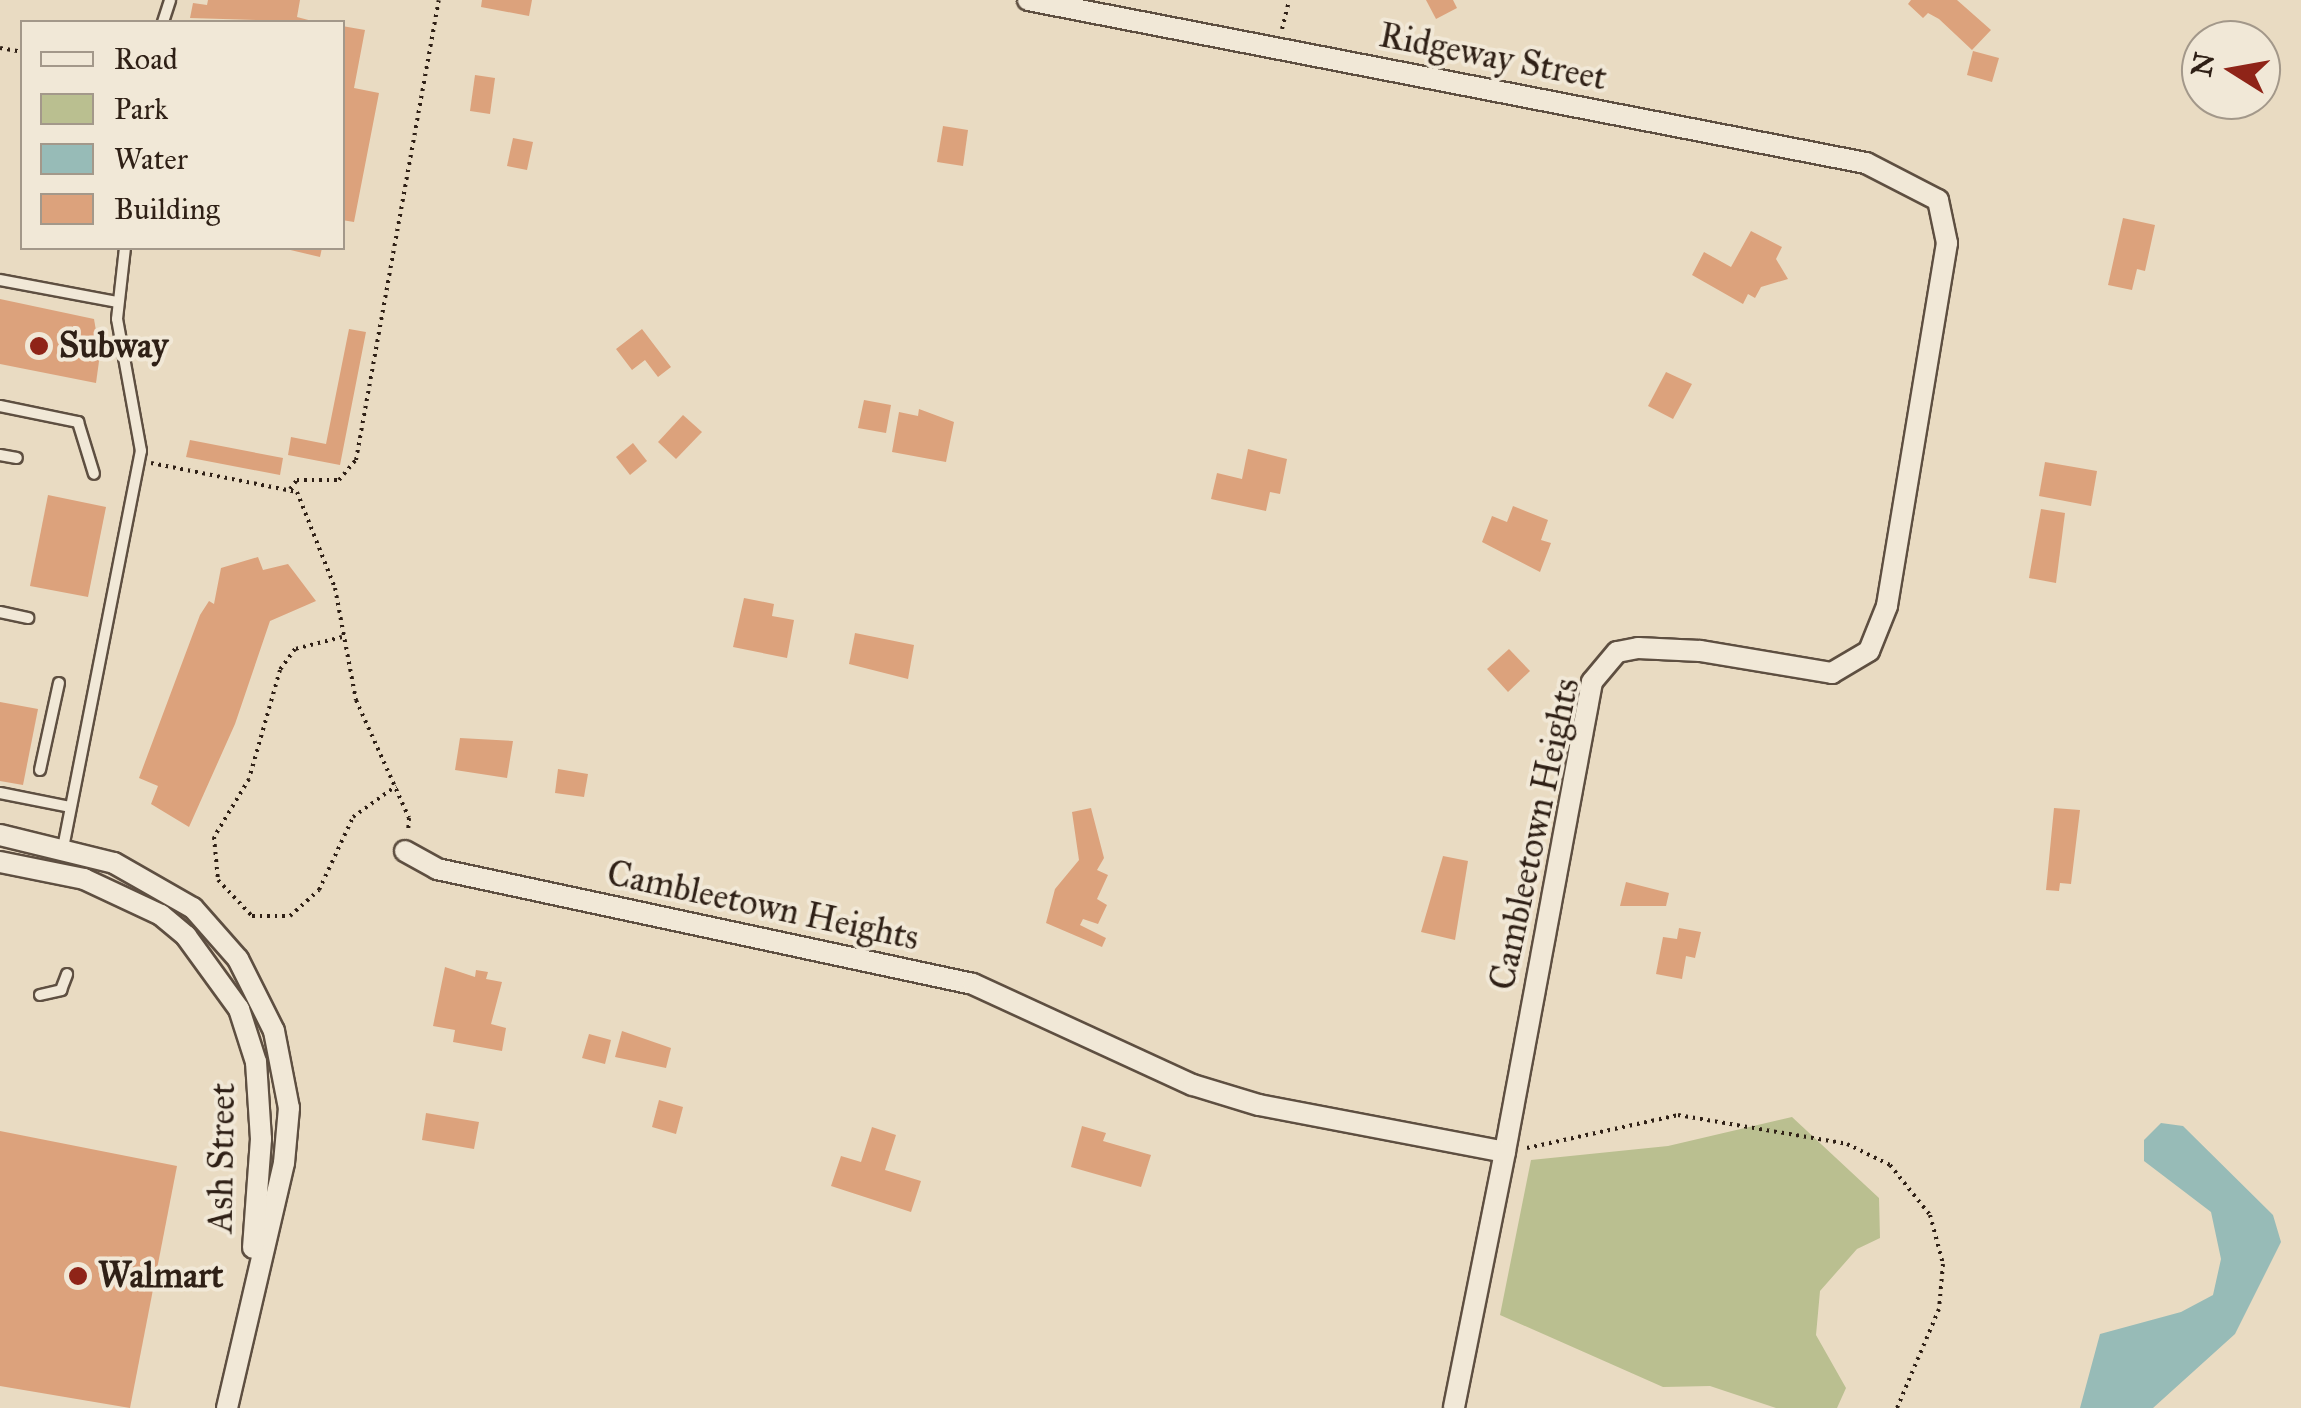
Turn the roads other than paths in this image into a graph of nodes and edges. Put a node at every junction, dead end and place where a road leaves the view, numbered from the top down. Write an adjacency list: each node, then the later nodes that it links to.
1 (1028, 0): 2 (street, Ridgeway Street)
2 (1938, 200): 23 (street, Cambleetown Heights)
3 (125, 250): 5 (lane)
4 (0, 280): 5 (lane)
5 (118, 302): 15 (lane)
6 (0, 406): 9 (lane)
7 (0, 455): 8 (lane)
8 (17, 458)
9 (94, 474)
10 (0, 612): 11 (lane)
11 (28, 618)
12 (58, 683): 13 (lane)
13 (40, 770)
14 (0, 793): 15 (lane)
15 (70, 807): 17 (lane)
16 (0, 835): 17 (street, Ash Street)
17 (64, 847): 20 (lane); 24 (street, Ash Street)
18 (405, 852): 23 (street, Cambleetown Heights)
19 (0, 862): 20 (street, Ash Street)
20 (58, 874): 24 (street, Ash Street)
21 (67, 974): 22 (lane)
22 (40, 996)
23 (1505, 1148): 26 (street, Cambleetown Heights)
24 (248, 1305): 25 (street, Ash Street)
25 (227, 1408)
26 (1454, 1408)

